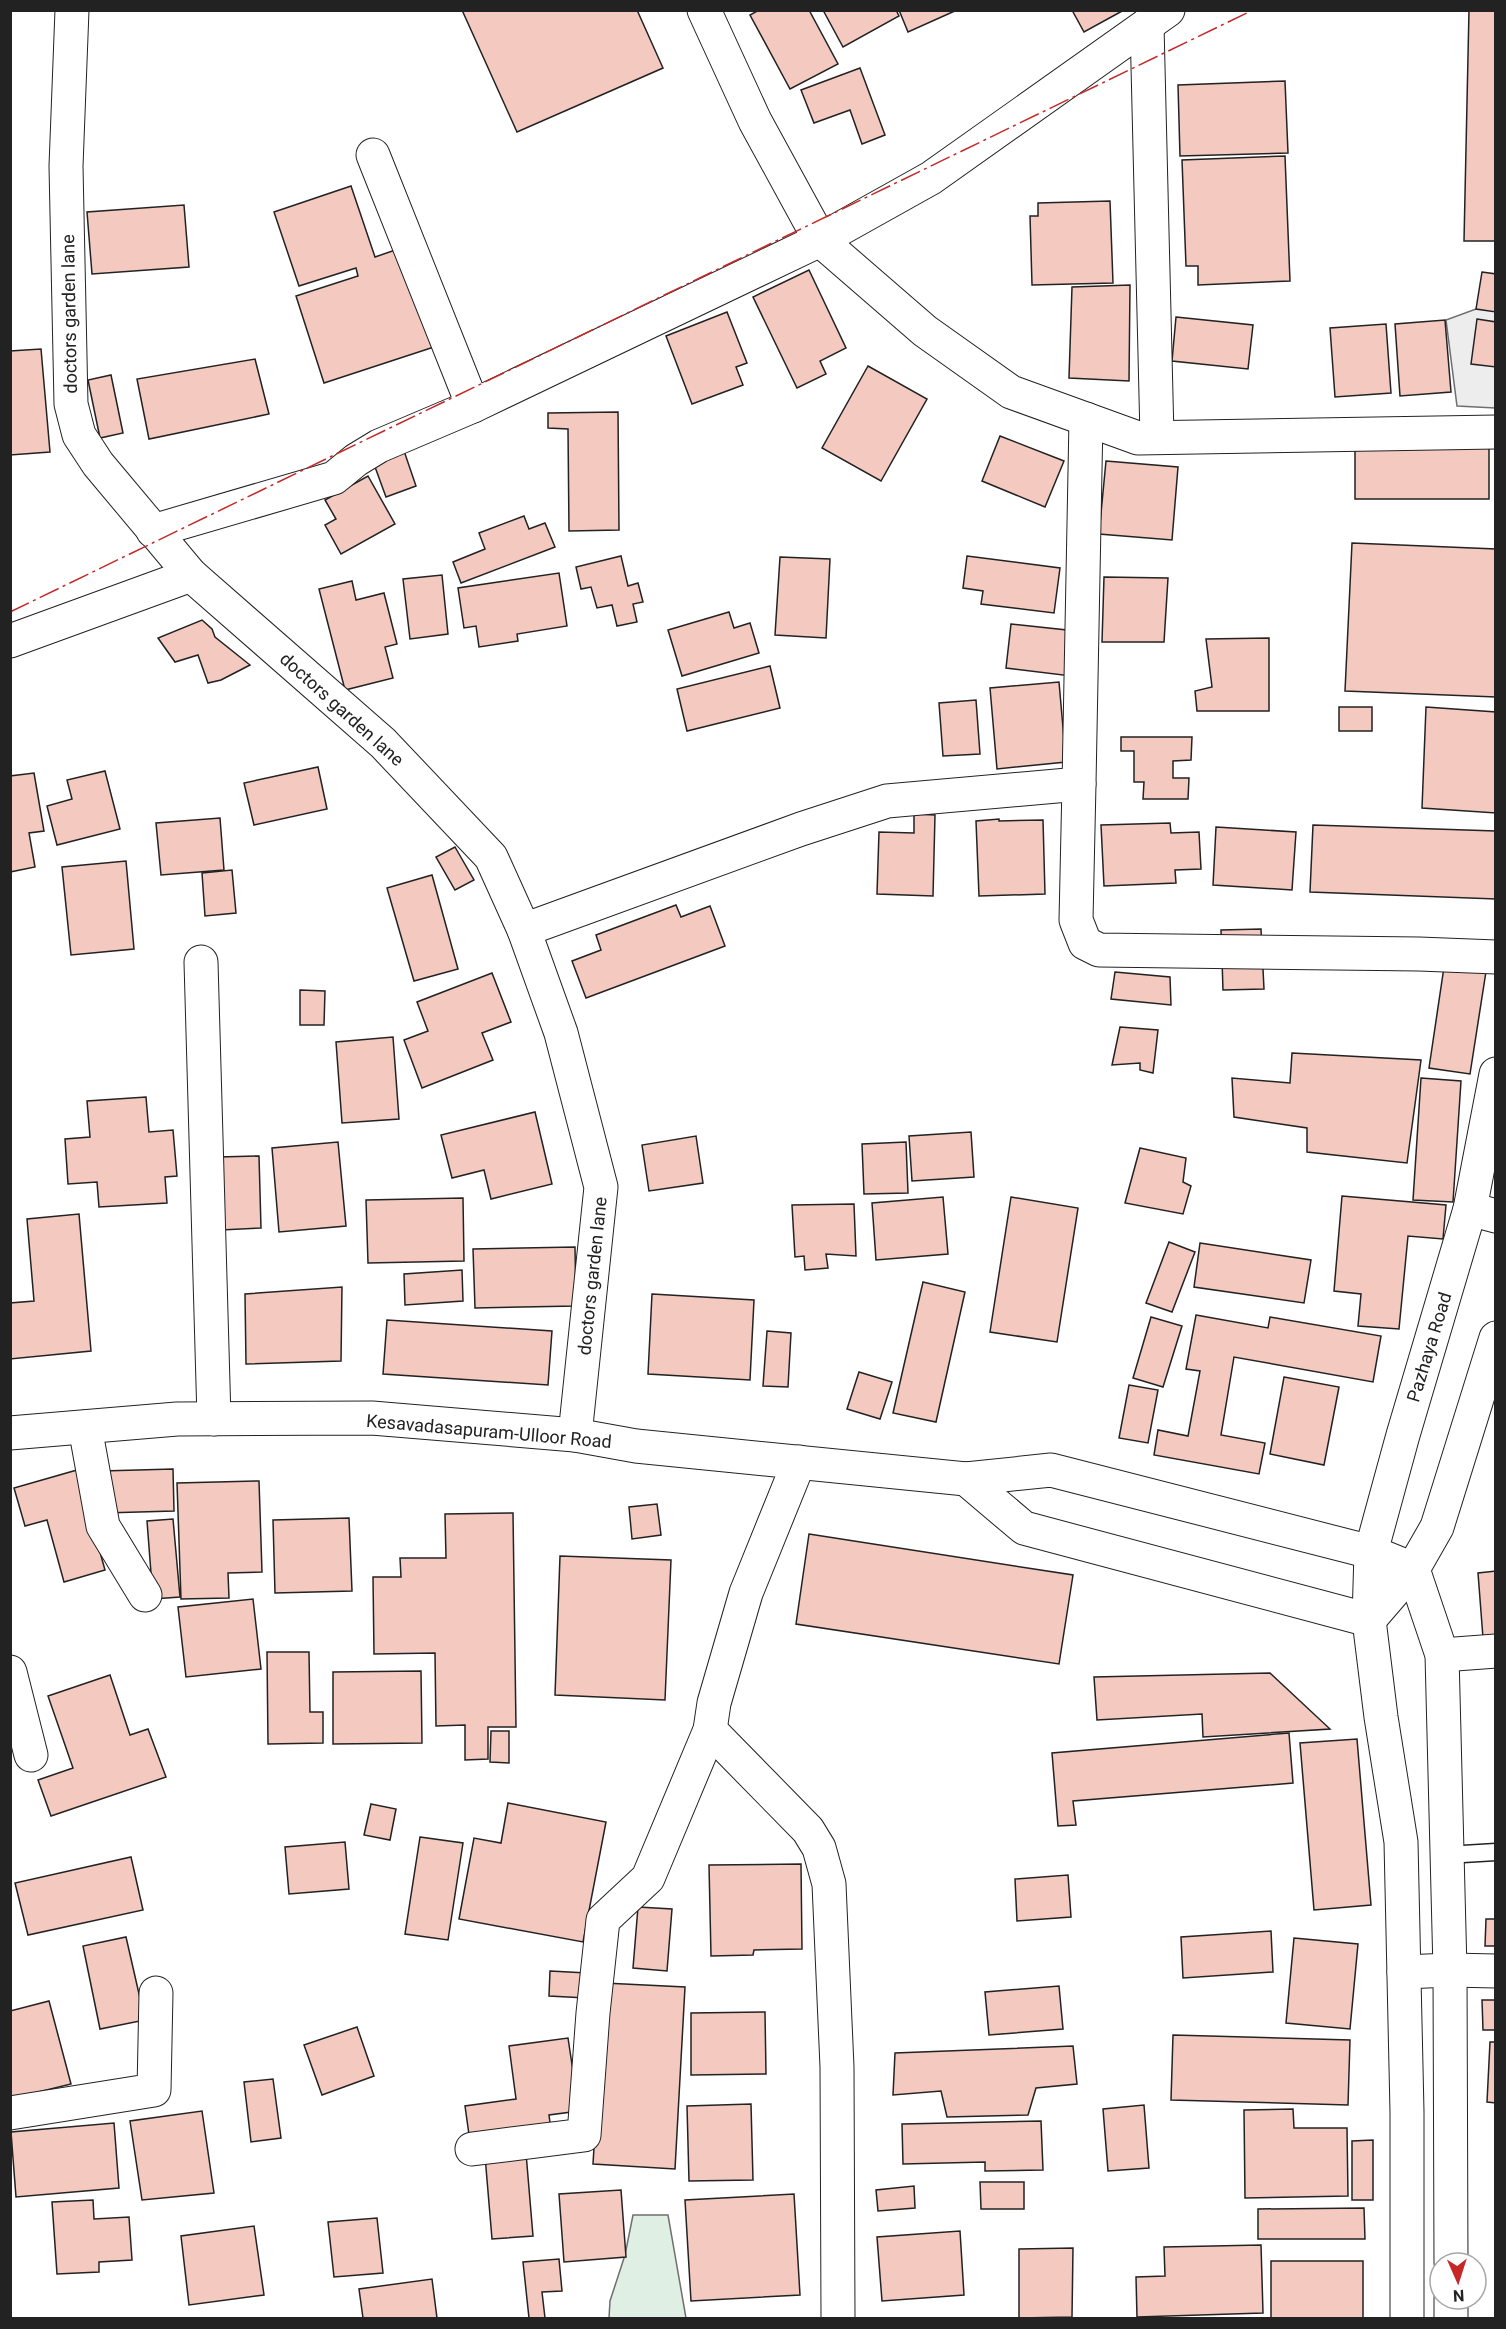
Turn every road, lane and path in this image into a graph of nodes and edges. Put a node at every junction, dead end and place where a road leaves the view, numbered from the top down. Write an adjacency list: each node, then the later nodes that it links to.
1 (72, 10): 10 (street, doctors garden lane)
2 (704, 10): 5 (street)
3 (1158, 18): 5 (street); 9 (street)
4 (373, 155): 6 (street)
5 (820, 240): 6 (street); 7 (street)
6 (473, 406): 10 (street)
7 (1086, 419): 9 (street); 13 (street)
8 (1496, 432): 9 (street)
9 (1157, 437)
10 (153, 531): 11 (street, doctors garden lane)
11 (191, 575): 12 (street); 14 (street, doctors garden lane)
12 (10, 641)
13 (1079, 784): 14 (street); 15 (street)
14 (524, 930): 24 (street, doctors garden lane)
15 (1496, 957)
16 (201, 962): 21 (street)
17 (1496, 1074): 18 (street, Pazhaya Road)
18 (1483, 1213): 27 (street, Pazhaya Road)
19 (1496, 1338): 20 (street)
20 (1489, 1371): 28 (street)
21 (214, 1419): 22 (street, Kesavadasapuram-Ulloor Road); 24 (street, Kesavadasapuram-Ulloor Road)
22 (85, 1427): 23 (street, Kesavadasapuram-Ulloor Road); 29 (street)
23 (10, 1433)
24 (575, 1435): 25 (street, Kesavadasapuram-Ulloor Road)
25 (799, 1462): 26 (street, Kesavadasapuram-Ulloor Road); 34 (street)
26 (966, 1479): 27 (street, Kesavadasapuram-Ulloor Road); 30 (street)
27 (1371, 1552): 28 (street, Kesavadasapuram-Ulloor Road); 30 (street, Pazhaya Road)
28 (1413, 1569): 30 (street); 32 (street)
29 (145, 1595)
30 (1369, 1620): 40 (street, Pazhaya Road)
31 (1496, 1651): 32 (street)
32 (1442, 1655): 37 (street)
33 (10, 1672): 35 (street)
34 (710, 1730): 43 (street); 45 (street)
35 (31, 1755)
36 (1496, 1852): 37 (lane)
37 (1446, 1855): 38 (street)
38 (1450, 1970): 39 (street); 40 (street); 44 (street)
39 (1496, 1971)
40 (1404, 1972): 46 (street, Pazhaya Road)
41 (156, 1994): 42 (street)
42 (10, 2114)
43 (472, 2149)
44 (1451, 2251)
45 (838, 2319)
46 (1407, 2319)

